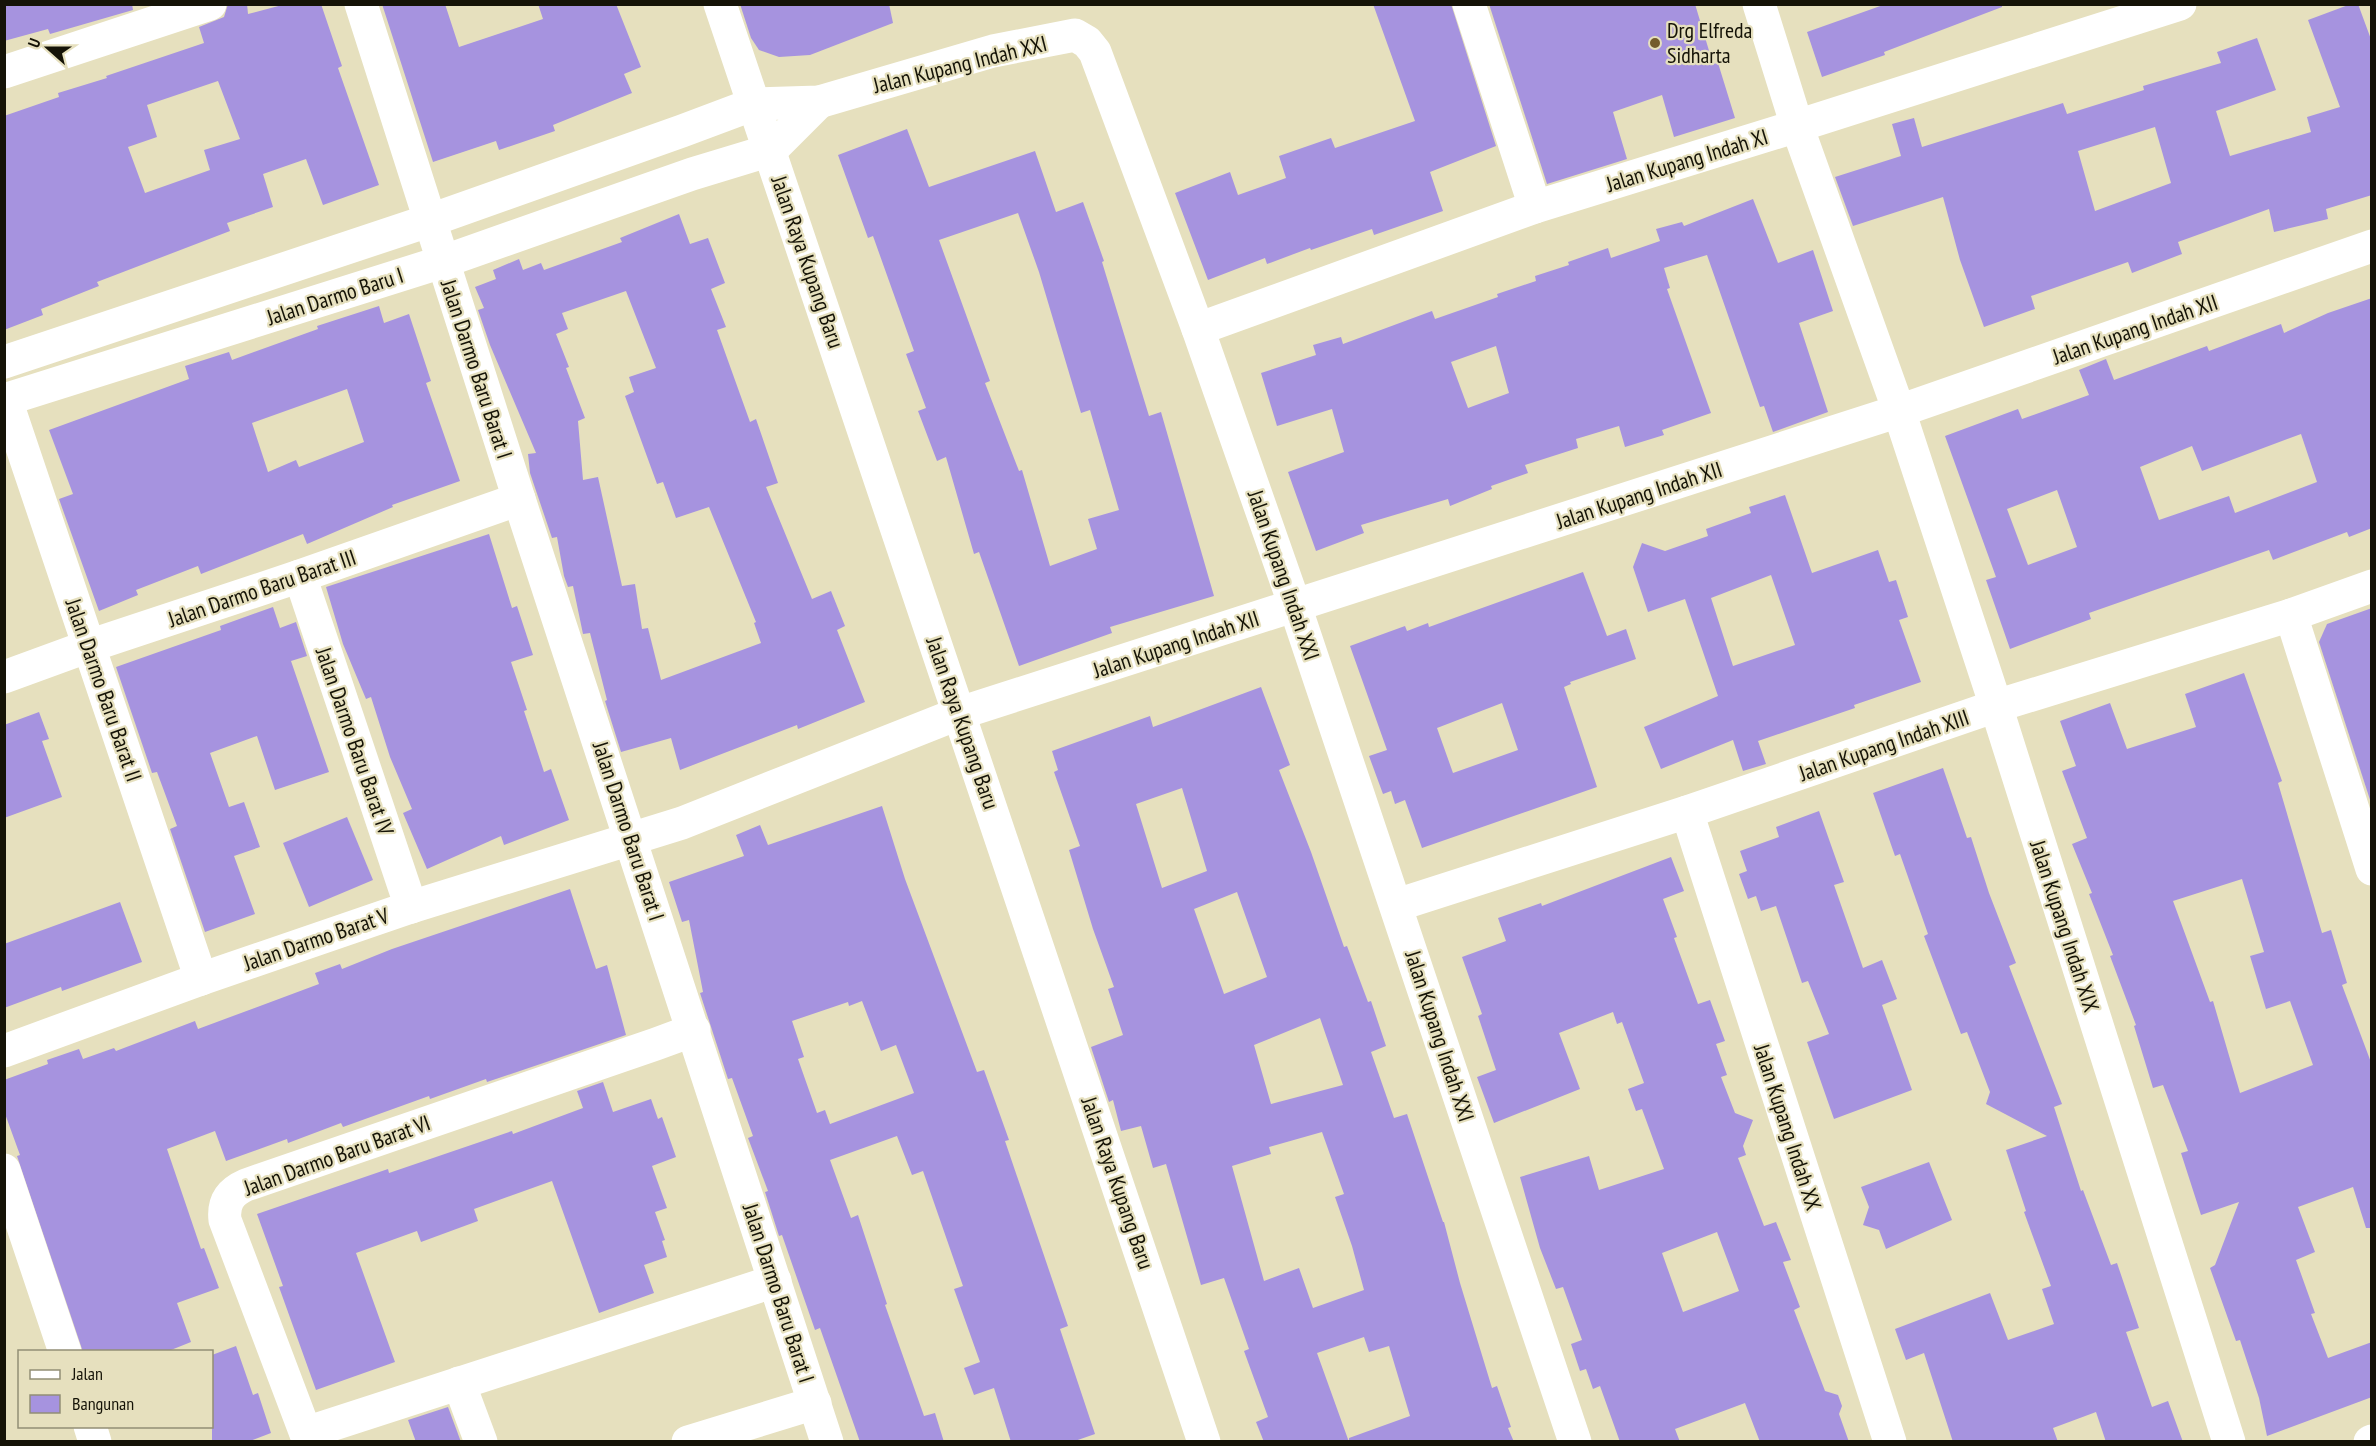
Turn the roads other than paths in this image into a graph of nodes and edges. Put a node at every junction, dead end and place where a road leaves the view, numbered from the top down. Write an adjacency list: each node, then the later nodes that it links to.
1 (210, 4): 7 (street)
2 (361, 4): 13 (street, Jalan Darmo Baru Barat I)
3 (720, 4): 9 (street, Jalan Raya Kupang Baru)
4 (1469, 4): 12 (street)
5 (1759, 4): 10 (street)
6 (2180, 4): 10 (street, Jalan Kupang Indah XI)
7 (4, 72)
8 (819, 102): 9 (street, Jalan Kupang Indah XXI); 11 (street, Jalan Darmo Baru I); 16 (street, Jalan Kupang Indah XXI)
9 (754, 104): 11 (street, Jalan Raya Kupang Baru); 13 (street, Jalan Darmo Baru I)
10 (1797, 126): 12 (street, Jalan Kupang Indah XI); 19 (street)
11 (771, 150): 15 (street, Jalan Darmo Baru I); 28 (street, Jalan Raya Kupang Baru)
12 (1535, 207): 16 (street, Jalan Kupang Indah XI)
13 (430, 220): 15 (street, Jalan Darmo Baru Barat I); 17 (street, Jalan Darmo Baru I)
14 (2372, 246): 19 (street, Jalan Kupang Indah XII)
15 (442, 262): 18 (street, Jalan Darmo Baru I); 20 (street, Jalan Darmo Baru Barat I)
16 (1198, 329): 23 (street, Jalan Kupang Indah XXI)
17 (4, 362)
18 (5, 400): 25 (street, Jalan Darmo Baru Barat II)
19 (1899, 411): 23 (street, Jalan Kupang Indah XII); 27 (street, Jalan Kupang Indah XIX)
20 (519, 500): 21 (street, Jalan Darmo Baru Barat III); 30 (street, Jalan Darmo Baru Barat I)
21 (300, 576): 25 (street, Jalan Darmo Baru Barat III); 33 (street, Jalan Darmo Baru Barat IV)
22 (2372, 586): 24 (street, Jalan Kupang Indah XIII)
23 (1295, 606): 28 (street, Jalan Kupang Indah XII); 32 (street, Jalan Kupang Indah XXI)
24 (2291, 615): 27 (street, Jalan Kupang Indah XIII); 31 (street)
25 (89, 646): 26 (street, Jalan Darmo Baru Barat III); 34 (street, Jalan Darmo Baru Barat II)
26 (4, 677)
27 (1996, 706): 29 (street, Jalan Kupang Indah XIII); 49 (street, Jalan Kupang Indah XIX)
28 (960, 713): 30 (street, Jalan Kupang Indah XII); 46 (street, Jalan Raya Kupang Baru)
29 (1687, 813): 32 (street, Jalan Kupang Indah XIII); 48 (street, Jalan Kupang Indah XX)
30 (631, 838): 33 (street, Jalan Darmo Barat V); 35 (street, Jalan Darmo Baru Barat I)
31 (2372, 869)
32 (1397, 905): 47 (street, Jalan Kupang Indah XXI)
33 (411, 907): 34 (street, Jalan Darmo Barat V)
34 (201, 979): 36 (street, Jalan Darmo Barat V)
35 (694, 1030): 38 (street, Jalan Darmo Baru Barat I); 42 (street, Jalan Darmo Baru Barat VI)
36 (4, 1051)
37 (4, 1170): 39 (street)
38 (775, 1281): 40 (street); 41 (street, Jalan Darmo Baru Barat I)
39 (64, 1350)
40 (459, 1383): 42 (street); 43 (street)
41 (815, 1403): 44 (street); 45 (street, Jalan Darmo Baru Barat I)
42 (307, 1437)
43 (481, 1442)
44 (688, 1442)
45 (827, 1442)
46 (1204, 1442)
47 (1575, 1442)
48 (1890, 1442)
49 (2229, 1442)

